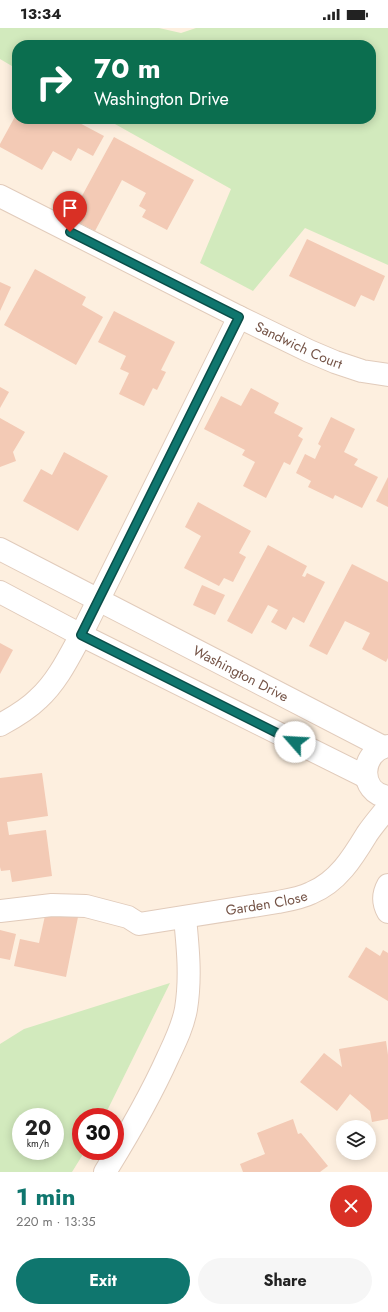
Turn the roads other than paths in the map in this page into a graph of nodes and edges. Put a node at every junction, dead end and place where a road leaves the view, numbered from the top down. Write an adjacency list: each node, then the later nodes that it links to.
1 (0, 196): 2 (street, Sandwich Court)
2 (239, 317): 3 (street, Sandwich Court); 8 (street)
3 (362, 371): 4 (street, Sandwich Court); 5 (street)
4 (388, 375)
5 (388, 391)
6 (0, 549): 8 (street, Washington Drive)
7 (0, 592): 9 (street)
8 (98, 600): 9 (street); 11 (street, Washington Drive)
9 (81, 635): 10 (street); 12 (street)
10 (0, 725)
11 (386, 746): 12 (street)
12 (379, 793): 16 (street, Garden Close)
13 (388, 885): 15 (street)
14 (0, 912): 16 (street, Garden Close)
15 (388, 912)
16 (185, 918): 17 (street)
17 (105, 1172)

